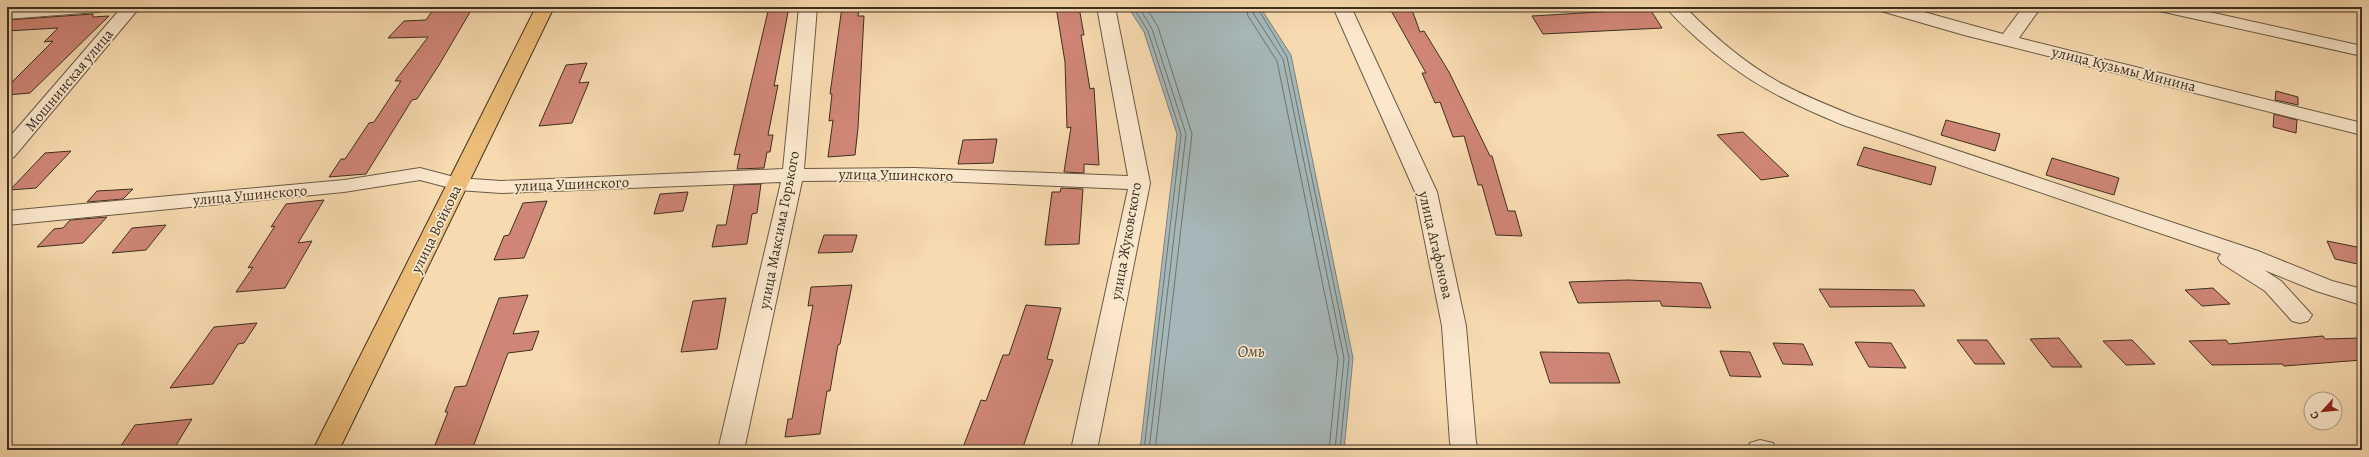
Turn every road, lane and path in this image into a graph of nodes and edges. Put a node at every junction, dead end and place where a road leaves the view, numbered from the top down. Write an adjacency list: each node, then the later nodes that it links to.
1 (97, 7): 11 (street)
2 (131, 7): 15 (street, Мошнинская улица)
3 (545, 7): 18 (main road, улица Войкова)
4 (808, 7): 16 (street, улица Максима Горького)
5 (1106, 7): 17 (street, улица Жуковского)
6 (1342, 7): 26 (street, улица Агафонова)
7 (1675, 7): 20 (street)
8 (1887, 7): 12 (street, улица Кузьмы Минина)
9 (2032, 7): 12 (street)
10 (2164, 7): 13 (street)
11 (7, 14)
12 (2008, 40): 14 (street, улица Кузьмы Минина)
13 (2362, 50)
14 (2362, 129)
15 (7, 153)
16 (793, 175): 17 (street, улица Ушинского); 18 (street, улица Ушинского); 24 (street, улица Максима Горького)
17 (1140, 183): 25 (street, улица Жуковского)
18 (458, 184): 19 (street, улица Ушинского); 23 (main road, улица Войкова)
19 (7, 218)
20 (2203, 241): 21 (street); 22 (street)
21 (2358, 296)
22 (2300, 314)
23 (326, 450)
24 (732, 450)
25 (1084, 450)
26 (1467, 450)
27 (1760, 450): 28 (street)
28 (1763, 450)

